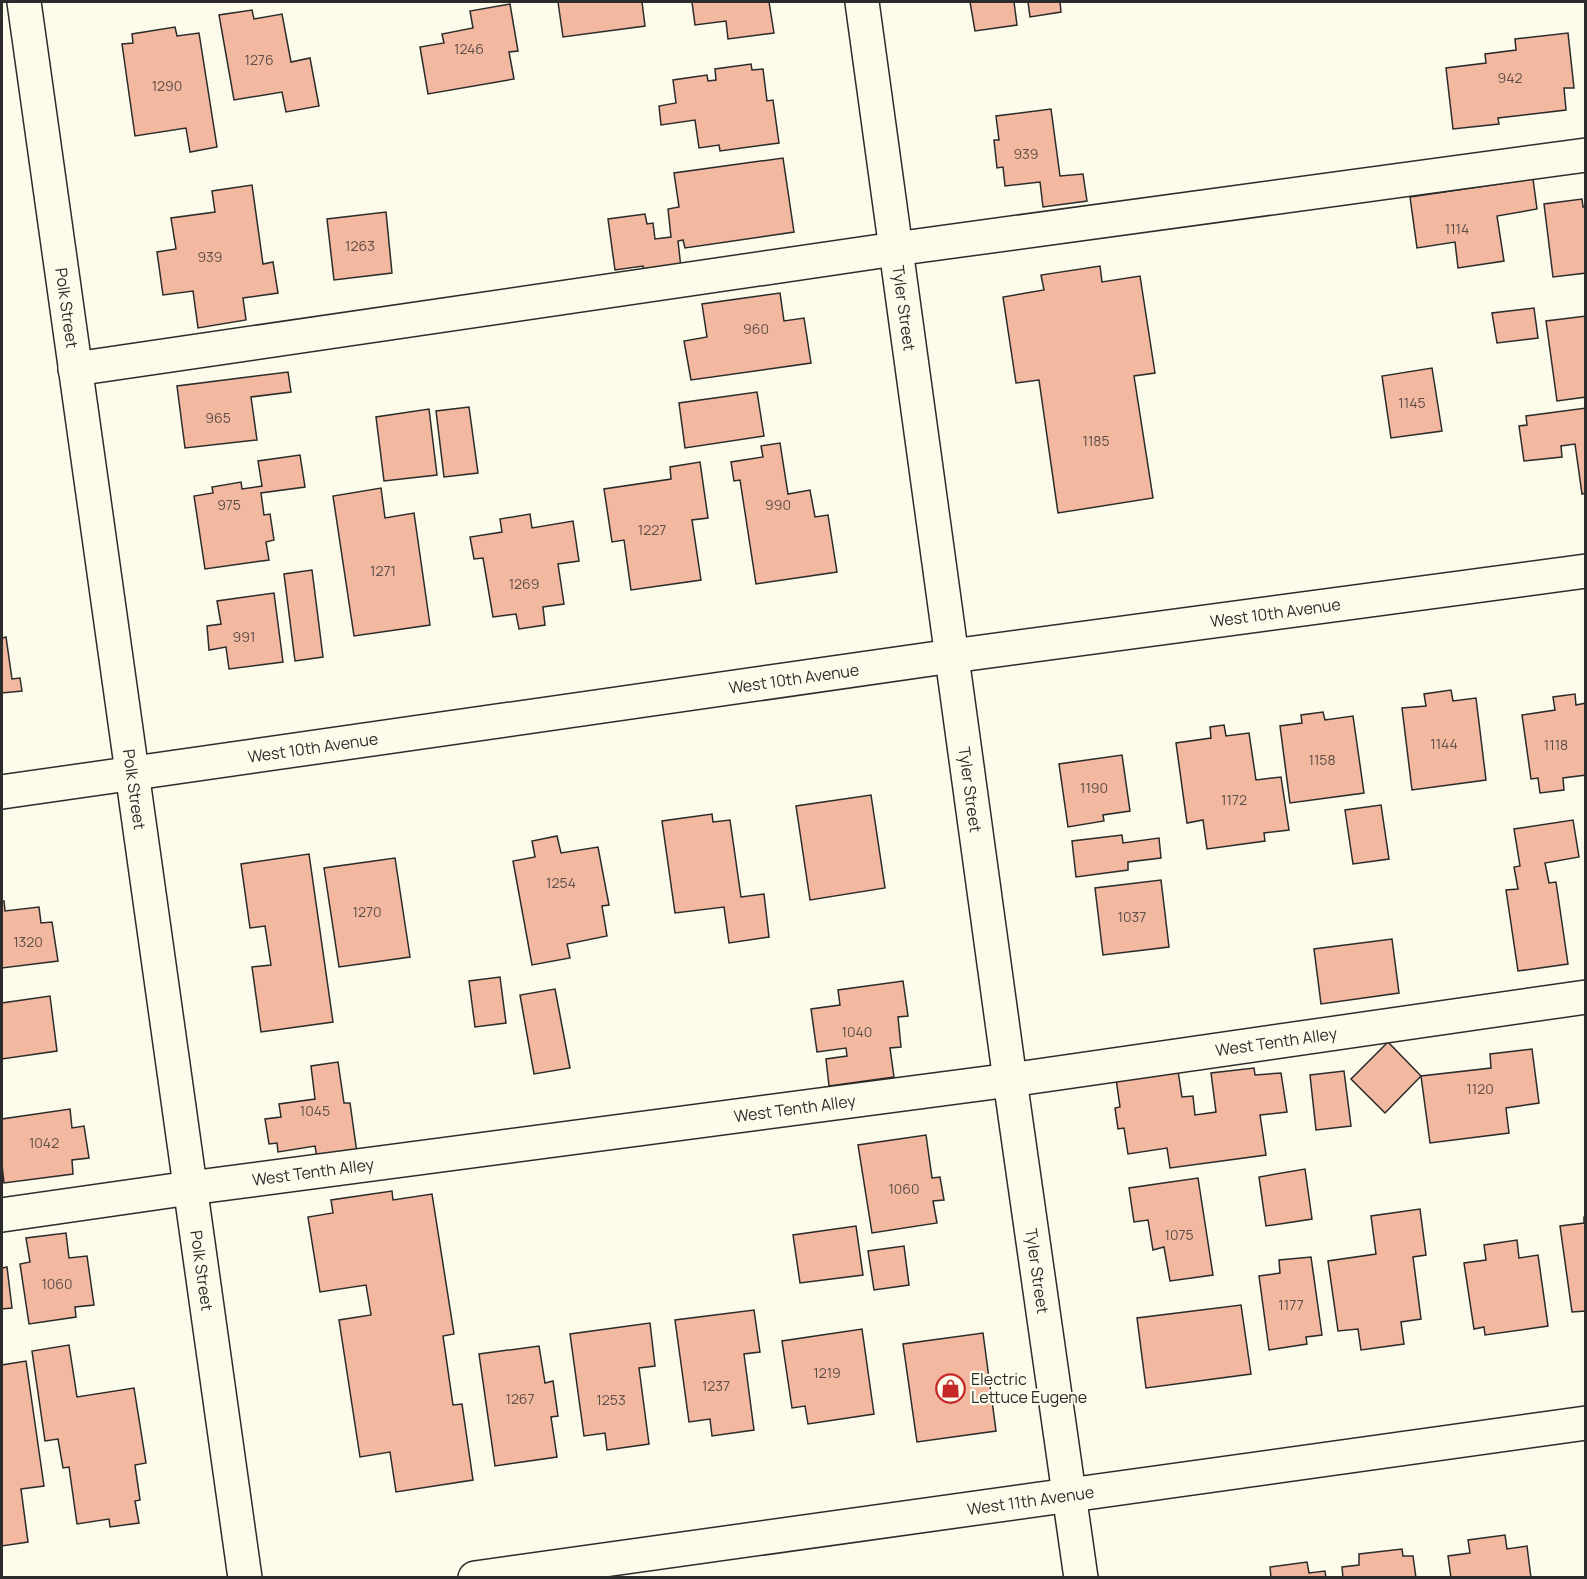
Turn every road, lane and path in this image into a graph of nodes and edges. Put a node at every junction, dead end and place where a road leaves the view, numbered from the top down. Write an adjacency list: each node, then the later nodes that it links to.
1 (24, 2): 5 (street, Polk Street)
2 (862, 2): 4 (street, Tyler Street)
3 (1586, 154): 4 (street)
4 (896, 249): 5 (street); 7 (street, Tyler Street)
5 (75, 369): 8 (street, Polk Street)
6 (1586, 571): 7 (street, West 10th Avenue)
7 (952, 656): 8 (street, West 10th Avenue); 11 (street, Tyler Street)
8 (132, 773): 9 (street, West 10th Avenue); 12 (street, Polk Street)
9 (2, 792)
10 (1586, 997): 11 (street, West Tenth Alley)
11 (1010, 1080): 12 (street, West Tenth Alley); 15 (street, Tyler Street)
12 (190, 1188): 13 (street, West Tenth Alley); 16 (street, Polk Street)
13 (2, 1215)
14 (1586, 1423): 15 (street, West 11th Avenue)
15 (1070, 1494): 17 (street, West 11th Avenue); 18 (street, Tyler Street)
16 (245, 1578)
17 (475, 1578)
18 (1081, 1578)

